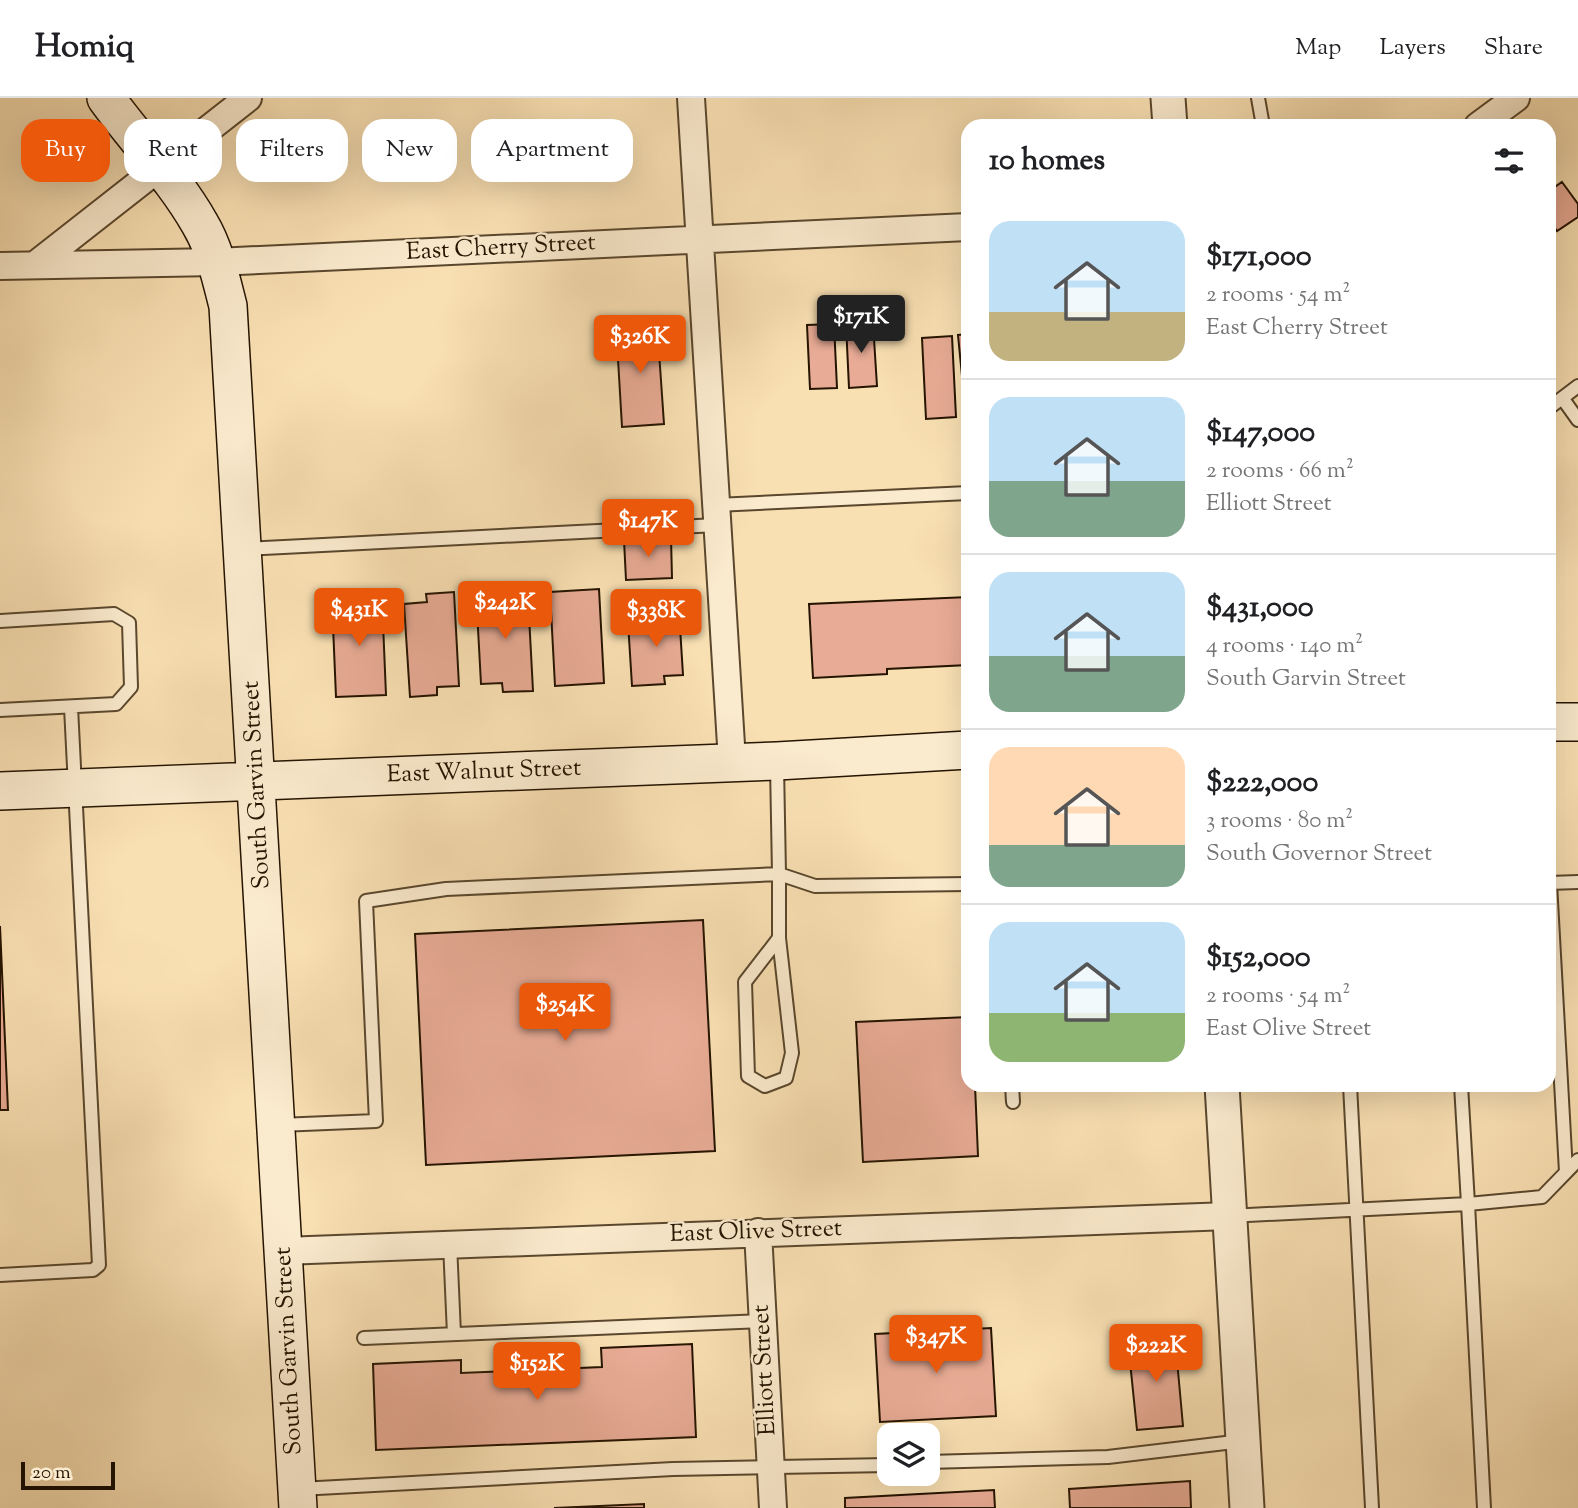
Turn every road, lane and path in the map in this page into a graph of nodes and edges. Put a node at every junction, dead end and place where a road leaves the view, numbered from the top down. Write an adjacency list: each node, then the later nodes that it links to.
1 (106, 98): 11 (main road, South Garvin Street)
2 (248, 98): 7 (street)
3 (691, 98): 15 (street)
4 (1168, 98): 8 (street)
5 (1258, 98): 9 (lane)
6 (1516, 98): 10 (street)
7 (222, 119)
8 (1170, 119)
9 (1262, 119)
10 (1488, 119)
11 (124, 121)
12 (143, 182): 17 (street)
13 (171, 182): 16 (main road, South Garvin Street)
14 (961, 227): 15 (street, East Cherry Street)
15 (701, 239): 16 (street, East Cherry Street); 24 (street)
16 (216, 262): 17 (street, East Cherry Street); 25 (main road, South Garvin Street)
17 (34, 265): 18 (street)
18 (0, 266)
19 (1578, 386): 20 (lane)
20 (1563, 399): 21 (lane); 22 (lane)
21 (1556, 404)
22 (1578, 420)
23 (961, 494): 24 (lane)
24 (716, 515): 25 (lane); 32 (street)
25 (243, 549): 34 (main road, South Garvin Street)
26 (0, 621): 27 (lane)
27 (71, 707): 28 (lane); 35 (lane)
28 (0, 710)
29 (1556, 722): 30 (main road)
30 (1578, 722)
31 (961, 750): 33 (main road, East Walnut Street)
32 (732, 761): 33 (main road, East Walnut Street); 34 (main road, East Walnut Street)
33 (777, 761): 37 (lane)
34 (257, 780): 35 (main road, East Walnut Street); 48 (main road, South Garvin Street)
35 (74, 788): 36 (main road, East Walnut Street); 57 (lane)
36 (0, 791)
37 (779, 874): 40 (lane); 41 (lane); 48 (lane)
38 (1578, 882): 39 (lane)
39 (1556, 883)
40 (961, 884)
41 (779, 938): 41 (lane)
42 (1556, 1002): 50 (lane)
43 (1012, 1092): 47 (lane)
44 (1222, 1092): 53 (street)
45 (1350, 1092): 52 (lane)
46 (1461, 1092): 51 (lane)
47 (1013, 1102)
48 (276, 1125): 56 (main road, South Garvin Street)
49 (1578, 1160): 50 (lane)
50 (1566, 1172): 51 (lane)
51 (1468, 1204): 52 (lane); 69 (lane)
52 (1356, 1211): 53 (lane); 68 (lane)
53 (1229, 1216): 54 (street, East Olive Street); 61 (street)
54 (758, 1231): 55 (street, East Olive Street); 58 (street, Elliott Street)
55 (450, 1244): 56 (street, East Olive Street); 59 (lane)
56 (283, 1251): 65 (main road, South Garvin Street)
57 (0, 1275)
58 (763, 1321): 59 (lane); 63 (street, Elliott Street)
59 (454, 1334): 60 (lane)
60 (365, 1338)
61 (1243, 1441): 62 (lane); 67 (street)
62 (940, 1462)
63 (770, 1466): 64 (lane); 65 (lane); 66 (street, Elliott Street)
64 (877, 1466)
65 (297, 1498)
66 (773, 1508)
67 (1247, 1508)
68 (1372, 1508)
69 (1484, 1508)

